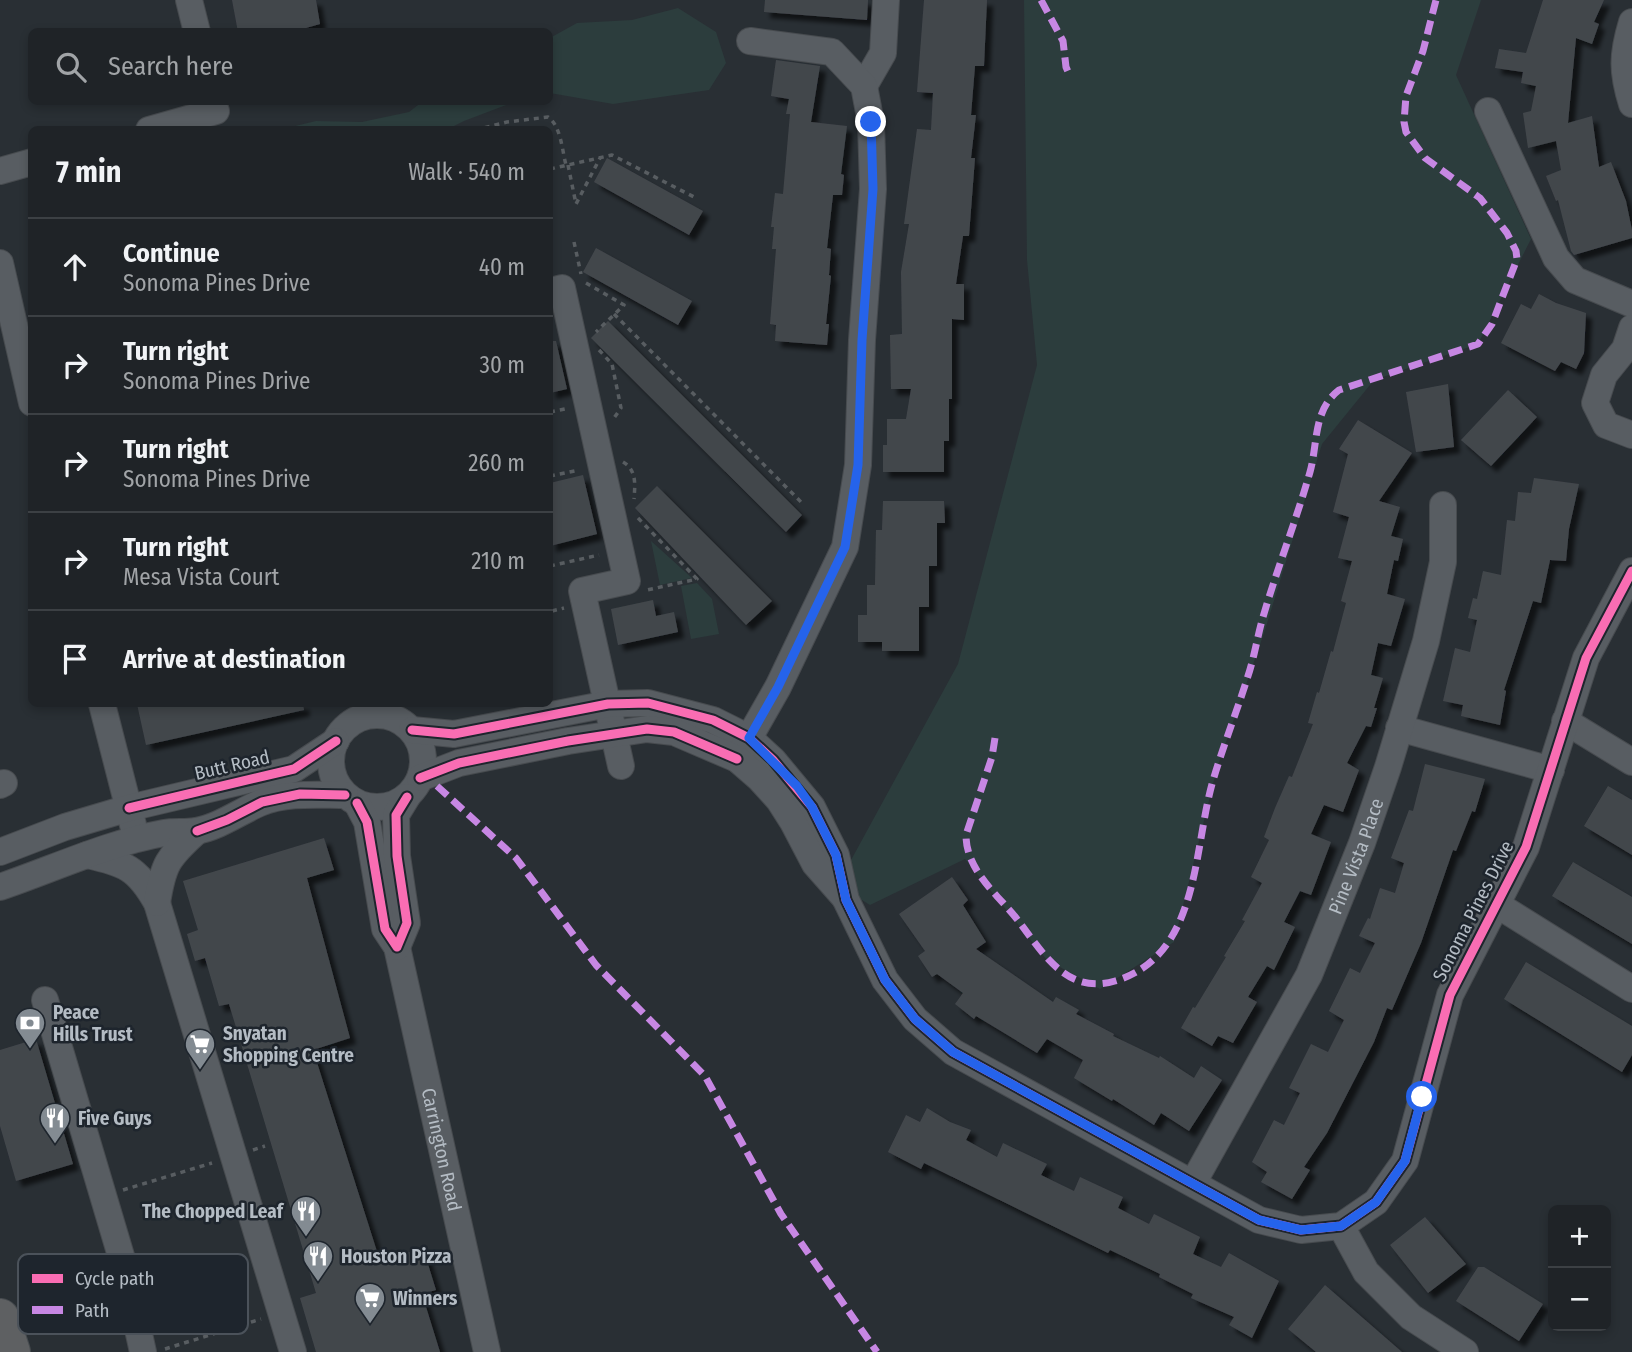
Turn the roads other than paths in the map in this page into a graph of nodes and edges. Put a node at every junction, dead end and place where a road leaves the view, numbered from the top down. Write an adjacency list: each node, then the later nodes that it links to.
1 (189, 0): 4 (street)
2 (886, 0): 6 (street)
3 (1632, 22): 7 (street)
4 (196, 28)
5 (750, 41): 6 (street)
6 (864, 86): 29 (street)
7 (1632, 104)
8 (1488, 111): 15 (street)
9 (217, 114): 10 (street)
10 (166, 126)
11 (28, 163): 12 (street)
12 (0, 171)
13 (0, 263): 17 (street)
14 (553, 290): 21 (street)
15 (1632, 304)
16 (1632, 328): 18 (street)
17 (28, 386)
18 (1632, 435)
19 (1443, 505): 26 (street, Pine Vista Place)
20 (1632, 571): 25 (street, Sonoma Pines Drive)
21 (608, 704): 24 (street, Sonoma Pines Drive); 27 (street); 29 (street, Sonoma Pines Drive)
22 (103, 707): 35 (street)
23 (342, 707): 28 (street)
24 (397, 717): 28 (street); 33 (street)
25 (1565, 721): 30 (street); 32 (street, Sonoma Pines Drive)
26 (1399, 728): 32 (street); 46 (street, Pine Vista Place)
27 (614, 733): 29 (street, Sonoma Pines Drive); 31 (street); 33 (street, Sonoma Pines Drive)
28 (339, 736): 34 (street); 35 (street, Butt Road)
29 (743, 748): 46 (street, Sonoma Pines Drive)
30 (1632, 762)
31 (621, 766)
32 (1551, 770): 42 (street, Sonoma Pines Drive)
33 (414, 788): 34 (street); 43 (street, Carrington Road)
34 (351, 799): 36 (street); 43 (street, Carrington Road)
35 (129, 808): 37 (street); 38 (street, Butt Road)
36 (197, 831): 37 (street); 41 (street)
37 (137, 840): 39 (street)
38 (0, 852)
39 (87, 855): 40 (street); 41 (street)
40 (0, 887)
41 (157, 903): 53 (street)
42 (1496, 904): 44 (street); 47 (street, Sonoma Pines Drive)
43 (397, 947): 54 (street, Carrington Road)
44 (1632, 989)
45 (45, 1000): 48 (street)
46 (1193, 1184): 47 (street, Sonoma Pines Drive)
47 (1341, 1226): 55 (street)
48 (120, 1254)
49 (0, 1318): 51 (highway)
50 (139, 1334): 52 (street)
51 (11, 1352)
52 (143, 1352)
53 (293, 1352)
54 (487, 1352)
55 (1465, 1352)

